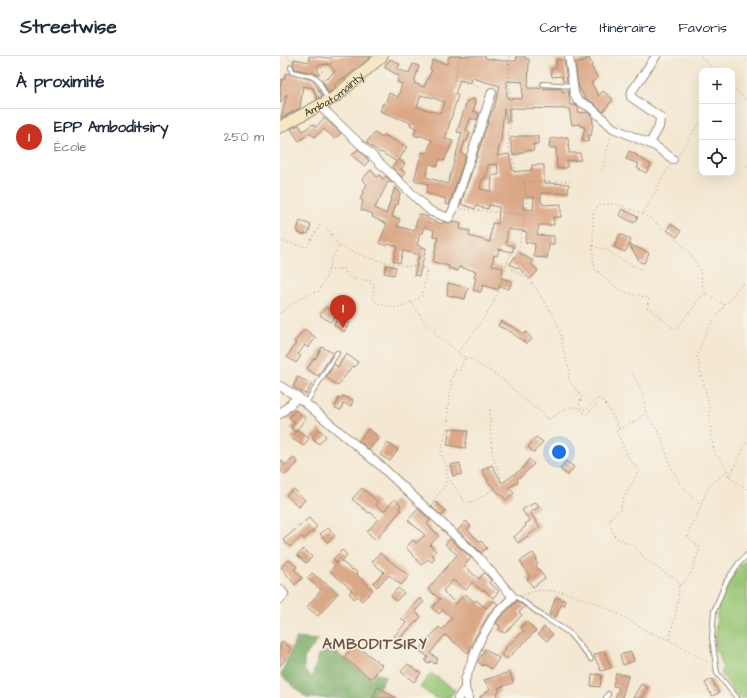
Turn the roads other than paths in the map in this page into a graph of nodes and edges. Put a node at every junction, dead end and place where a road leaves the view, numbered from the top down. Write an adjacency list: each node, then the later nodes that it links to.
1 (382, 56): 8 (main road, Ambatomainty)
2 (656, 56): 10 (street)
3 (570, 59): 6 (street)
4 (291, 68): 8 (lane)
5 (543, 84): 6 (lane)
6 (573, 86): 10 (street)
7 (492, 92): 8 (street)
8 (324, 103): 9 (main road, Ambatomainty)
9 (280, 127)
10 (650, 143): 11 (street)
11 (673, 159)
12 (338, 353): 15 (lane)
13 (280, 386): 14 (street)
14 (298, 397): 15 (street); 16 (street)
15 (306, 403): 19 (street)
16 (280, 414)
17 (747, 555): 25 (lane)
18 (280, 589): 20 (street)
19 (515, 597): 21 (lane); 22 (street)
20 (280, 599)
21 (591, 659)
22 (464, 688): 23 (street); 24 (street)
23 (458, 698)
24 (468, 698)
25 (737, 698)

